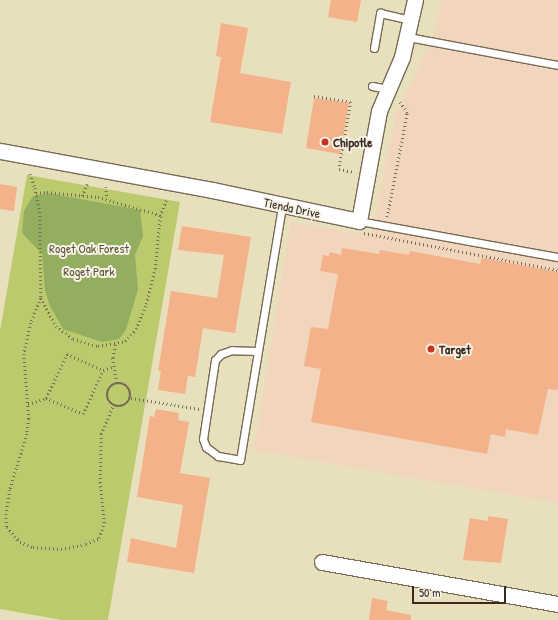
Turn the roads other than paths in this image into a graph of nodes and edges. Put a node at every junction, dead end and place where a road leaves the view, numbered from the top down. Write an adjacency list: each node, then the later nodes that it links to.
1 (415, 0): 2 (street)
2 (411, 20): 3 (street); 4 (lane)
3 (408, 37): 5 (lane); 7 (street)
4 (374, 48)
5 (558, 65)
6 (372, 86): 7 (lane)
7 (388, 89): 10 (street)
8 (0, 151): 9 (street, Tienda Drive)
9 (282, 206): 10 (street, Tienda Drive); 12 (lane)
10 (359, 227): 11 (lane)
11 (558, 257)
12 (257, 351): 12 (lane)
13 (322, 562): 14 (street)
14 (558, 604)

